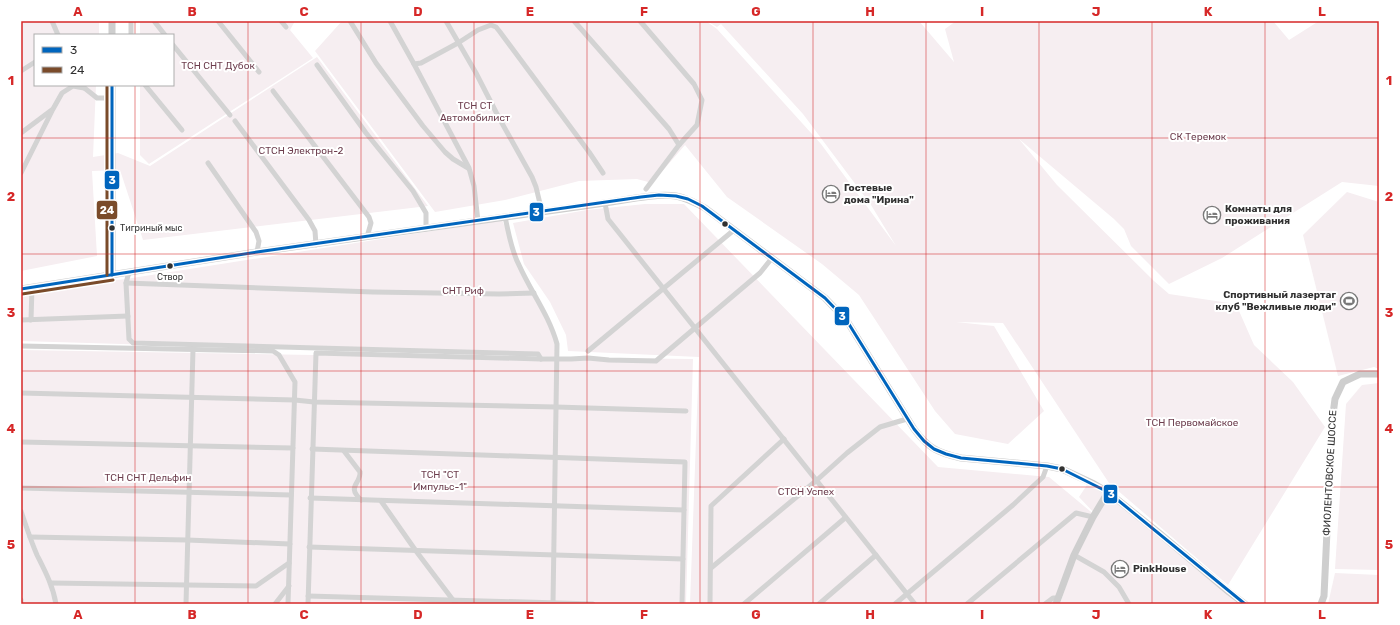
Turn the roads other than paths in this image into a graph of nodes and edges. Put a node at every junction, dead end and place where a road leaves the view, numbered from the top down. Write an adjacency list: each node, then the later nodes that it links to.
1 (52, 21): 13 (street)
2 (112, 21): 14 (main road)
3 (131, 21): 15 (street)
4 (154, 21): 16 (street)
5 (218, 21): 23 (street)
6 (281, 21): 12 (street)
7 (350, 21): 36 (street)
8 (390, 21): 20 (street)
9 (446, 21): 17 (street)
10 (574, 21): 34 (street)
11 (640, 21): 34 (street)
12 (286, 27)
13 (58, 34)
14 (112, 34)
15 (131, 34)
16 (164, 34)
17 (458, 43): 20 (street); 38 (street); 41 (street)
18 (174, 46): 30 (street)
19 (34, 63): 22 (street)
20 (414, 64): 36 (street)
21 (317, 65): 44 (street)
22 (21, 71)
23 (259, 72)
24 (112, 86): 28 (main road)
25 (146, 86): 32 (street)
26 (83, 87): 28 (street); 29 (street)
27 (273, 91): 46 (street)
28 (112, 98): 51 (main road)
29 (53, 109): 33 (street); 37 (street)
30 (230, 115)
31 (235, 121): 47 (street)
32 (182, 130)
33 (21, 133)
34 (679, 145): 39 (street)
35 (208, 163): 48 (street)
36 (469, 168): 43 (street)
37 (21, 173)
38 (603, 173)
39 (646, 188)
40 (605, 203): 41 (main road); 45 (main road); 55 (street)
41 (542, 212): 42 (main road)
42 (505, 218): 43 (main road); 56 (street)
43 (478, 221): 44 (main road)
44 (426, 229): 46 (main road)
45 (734, 230): 49 (main road); 55 (street)
46 (368, 237): 47 (main road)
47 (316, 245): 48 (main road)
48 (257, 252): 50 (main road)
49 (772, 258): 60 (street); 73 (main road)
50 (130, 272): 51 (main road); 52 (street)
51 (112, 275): 53 (main road)
52 (126, 283): 56 (street); 57 (street)
53 (32, 287): 54 (main road); 59 (street)
54 (21, 289)
55 (664, 289): 60 (street); 63 (street)
56 (534, 293): 65 (street)
57 (128, 316): 59 (street); 64 (street)
58 (21, 320): 59 (street)
59 (31, 320)
60 (696, 327): 65 (street); 74 (street)
61 (21, 346): 62 (street)
62 (193, 349): 68 (street); 69 (street)
63 (588, 351)
64 (542, 359): 65 (street); 70 (street)
65 (558, 359): 71 (street)
66 (1379, 374): 132 (main road, ФИОЛЕНТОВСКОЕ ШОССЕ)
67 (21, 393): 68 (street)
68 (192, 397): 69 (street); 76 (street)
69 (295, 400): 70 (street); 77 (street)
70 (314, 402): 71 (street); 78 (street)
71 (556, 407): 72 (street); 80 (street)
72 (686, 411)
73 (907, 419): 81 (main road); 82 (street)
74 (784, 440): 82 (street); 105 (street)
75 (21, 442): 76 (street)
76 (190, 446): 77 (street); 85 (street)
77 (293, 448): 86 (street)
78 (312, 449): 79 (street); 87 (street)
79 (344, 451): 80 (street); 88 (street)
80 (555, 457): 90 (street); 91 (street)
81 (1047, 466): 84 (main road); 109 (street)
82 (817, 480): 94 (street); 105 (street)
83 (21, 488): 85 (street)
84 (1108, 492): 93 (main road); 131 (main road)
85 (189, 493): 86 (street); 96 (street)
86 (291, 495): 97 (street)
87 (310, 498): 88 (street); 98 (street)
88 (361, 500): 89 (street)
89 (381, 501): 90 (street); 99 (street)
90 (554, 506): 91 (street); 100 (street)
91 (684, 510): 103 (street)
92 (21, 511): 95 (street)
93 (1093, 517): 102 (main road); 128 (street)
94 (845, 518): 101 (street); 124 (street)
95 (30, 537): 96 (street); 106 (street)
96 (187, 540): 97 (street); 107 (street)
97 (290, 544): 104 (street)
98 (309, 547): 99 (street); 110 (street)
99 (416, 551): 100 (street); 113 (street)
100 (553, 555): 103 (street); 114 (street)
101 (876, 555): 109 (street); 125 (street)
102 (1074, 555): 112 (main road); 130 (street)
103 (683, 559): 122 (street)
104 (289, 563): 107 (street); 108 (street)
105 (711, 568): 123 (street)
106 (51, 582): 107 (street); 116 (street)
107 (186, 585): 117 (street)
108 (288, 586): 118 (street); 119 (street)
109 (907, 594): 126 (street); 127 (street)
110 (308, 596): 113 (street); 120 (street)
111 (21, 600): 115 (street)
112 (1057, 601): 129 (street)
113 (455, 602): 114 (street)
114 (553, 603): 121 (street)
115 (21, 604)
116 (56, 604)
117 (186, 604)
118 (275, 604)
119 (288, 604)
120 (308, 604)
121 (593, 604)
122 (682, 604)
123 (710, 604)
124 (744, 604)
125 (819, 604)
126 (895, 604)
127 (915, 604)
128 (967, 604)
129 (1046, 604)
130 (1129, 604)
131 (1245, 604)
132 (1321, 604)

